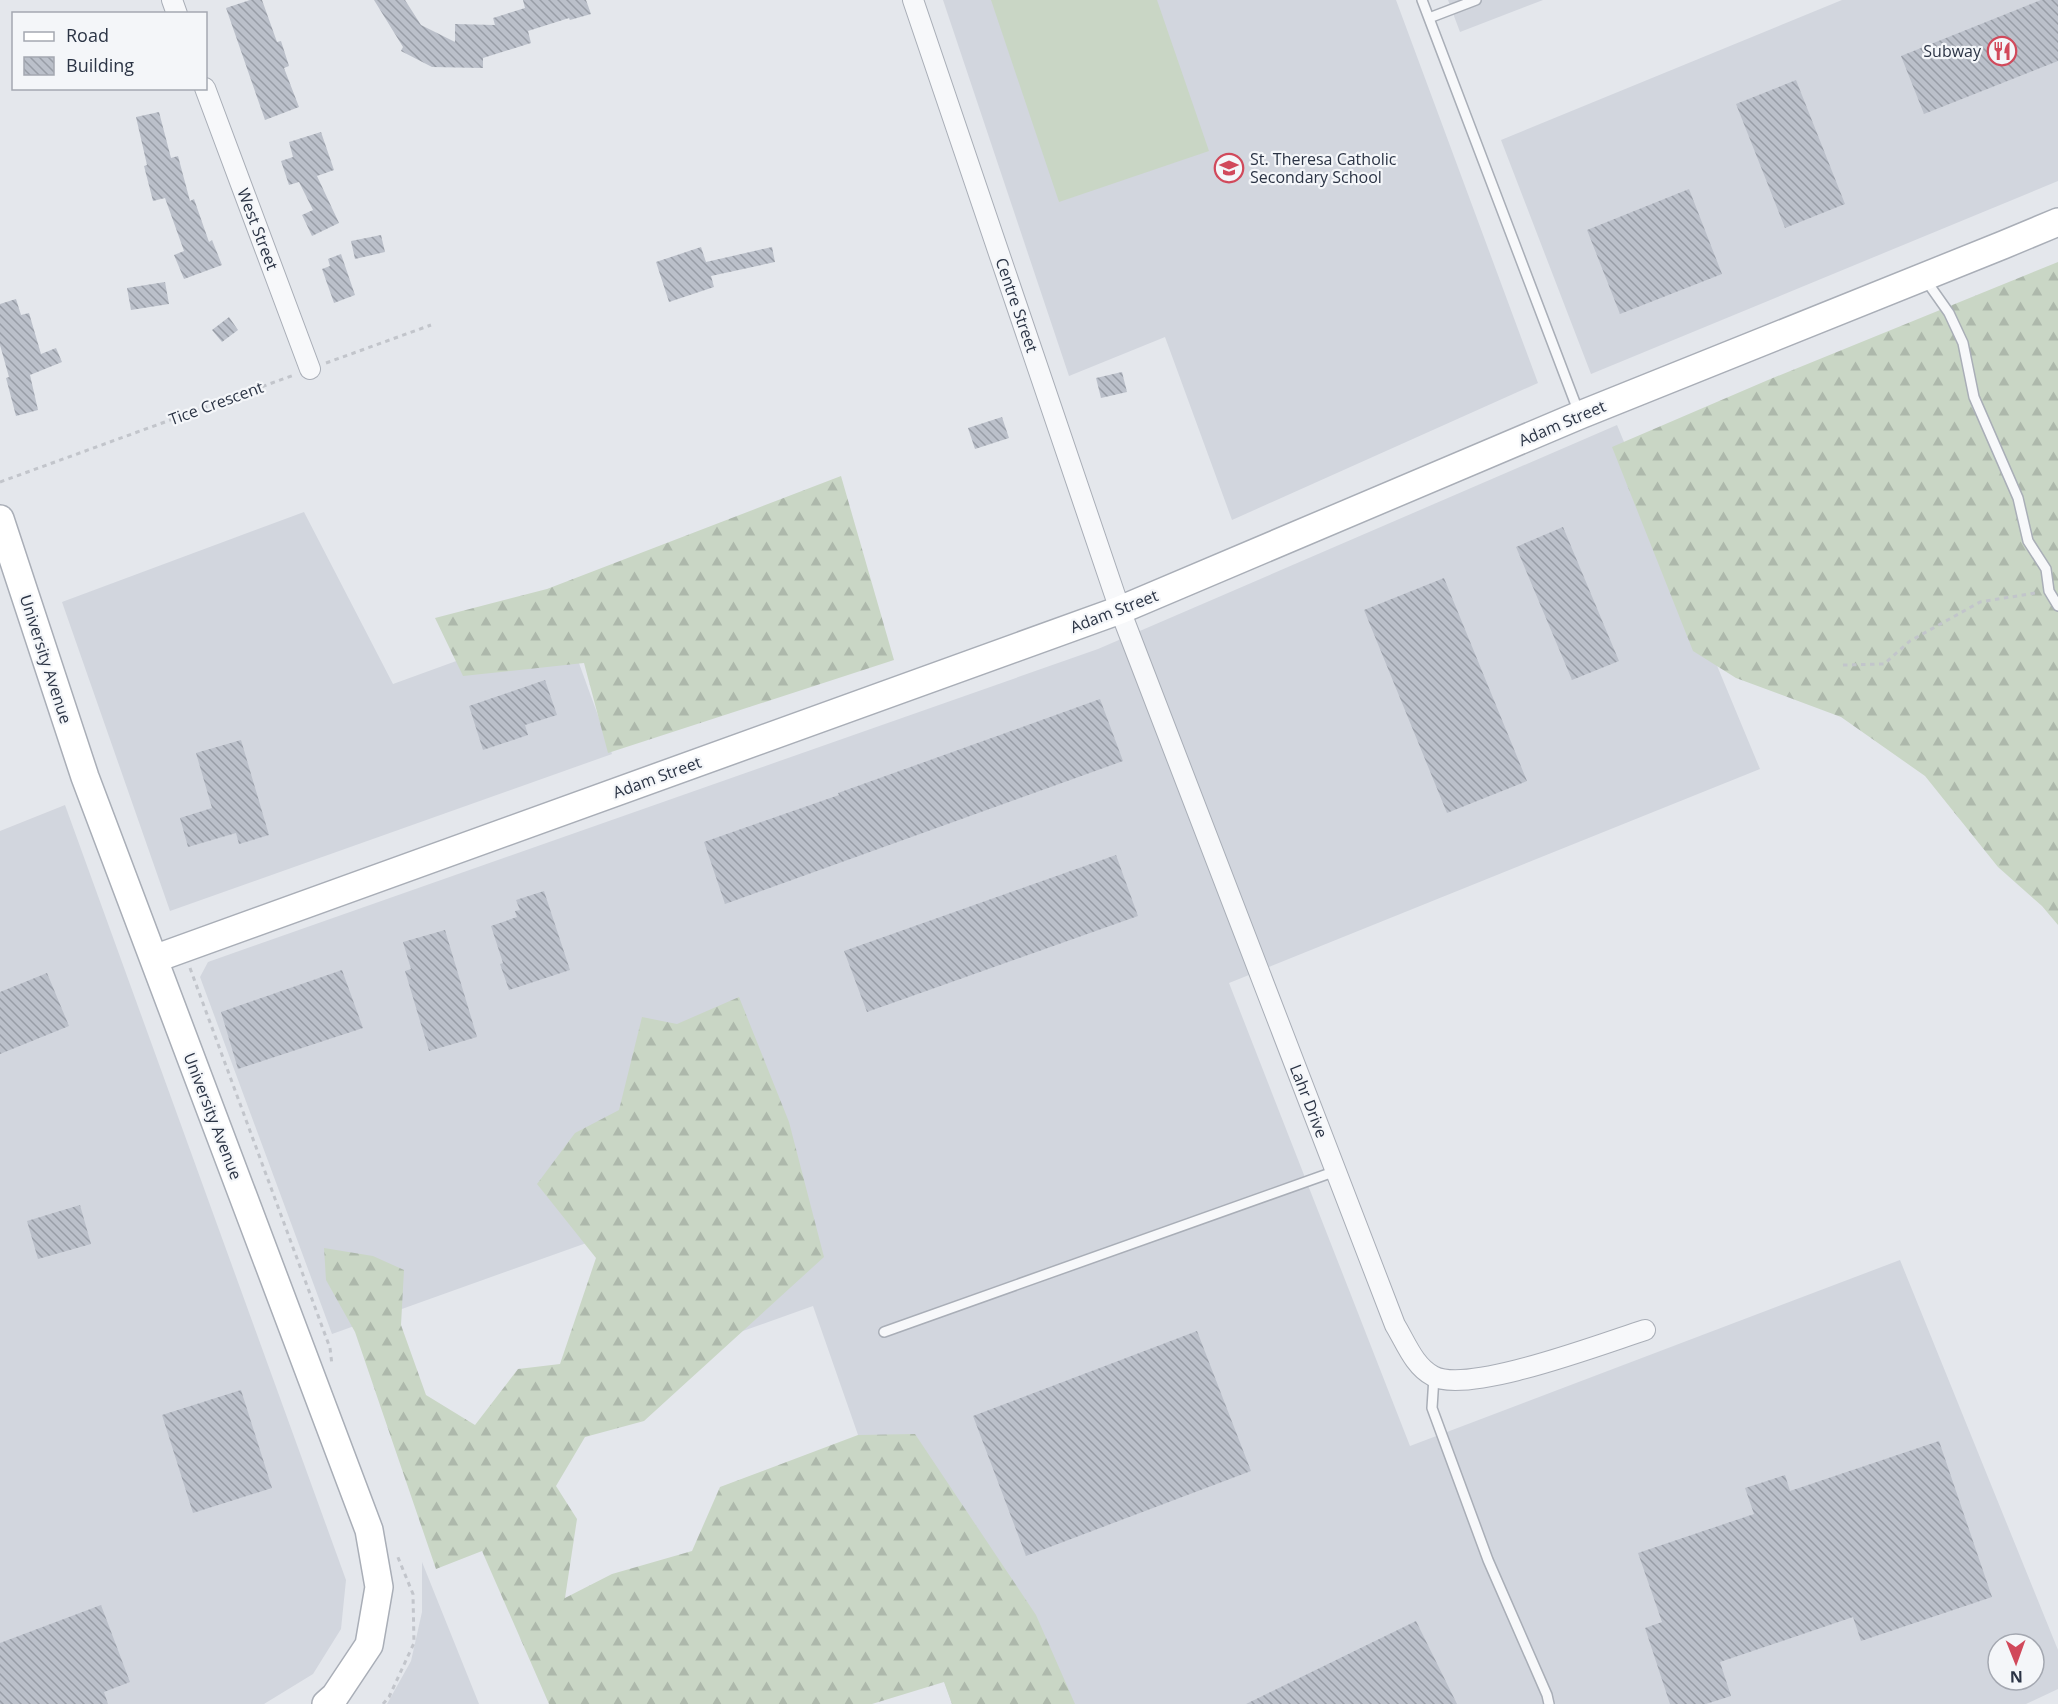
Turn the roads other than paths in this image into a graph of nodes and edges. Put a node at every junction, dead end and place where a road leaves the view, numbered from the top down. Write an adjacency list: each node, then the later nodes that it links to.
1 (913, 0): 12 (street, Centre Street)
2 (1422, 0): 4 (lane)
3 (1476, 0): 4 (lane)
4 (1429, 18): 9 (lane)
5 (207, 90): 8 (street, West Street)
6 (2058, 222): 7 (street, Adam Street)
7 (1924, 277): 9 (street, Adam Street); 11 (lane)
8 (310, 369)
9 (1580, 415): 12 (street, Adam Street)
10 (0, 519): 13 (street, University Avenue)
11 (2058, 606)
12 (1120, 610): 13 (street, Adam Street); 14 (street, Lahr Drive)
13 (154, 959): 18 (street, University Avenue)
14 (1336, 1171): 16 (lane); 17 (street, Lahr Drive)
15 (1645, 1330): 17 (street)
16 (884, 1332)
17 (1434, 1377): 19 (lane)
18 (326, 1704)
19 (1549, 1704)

